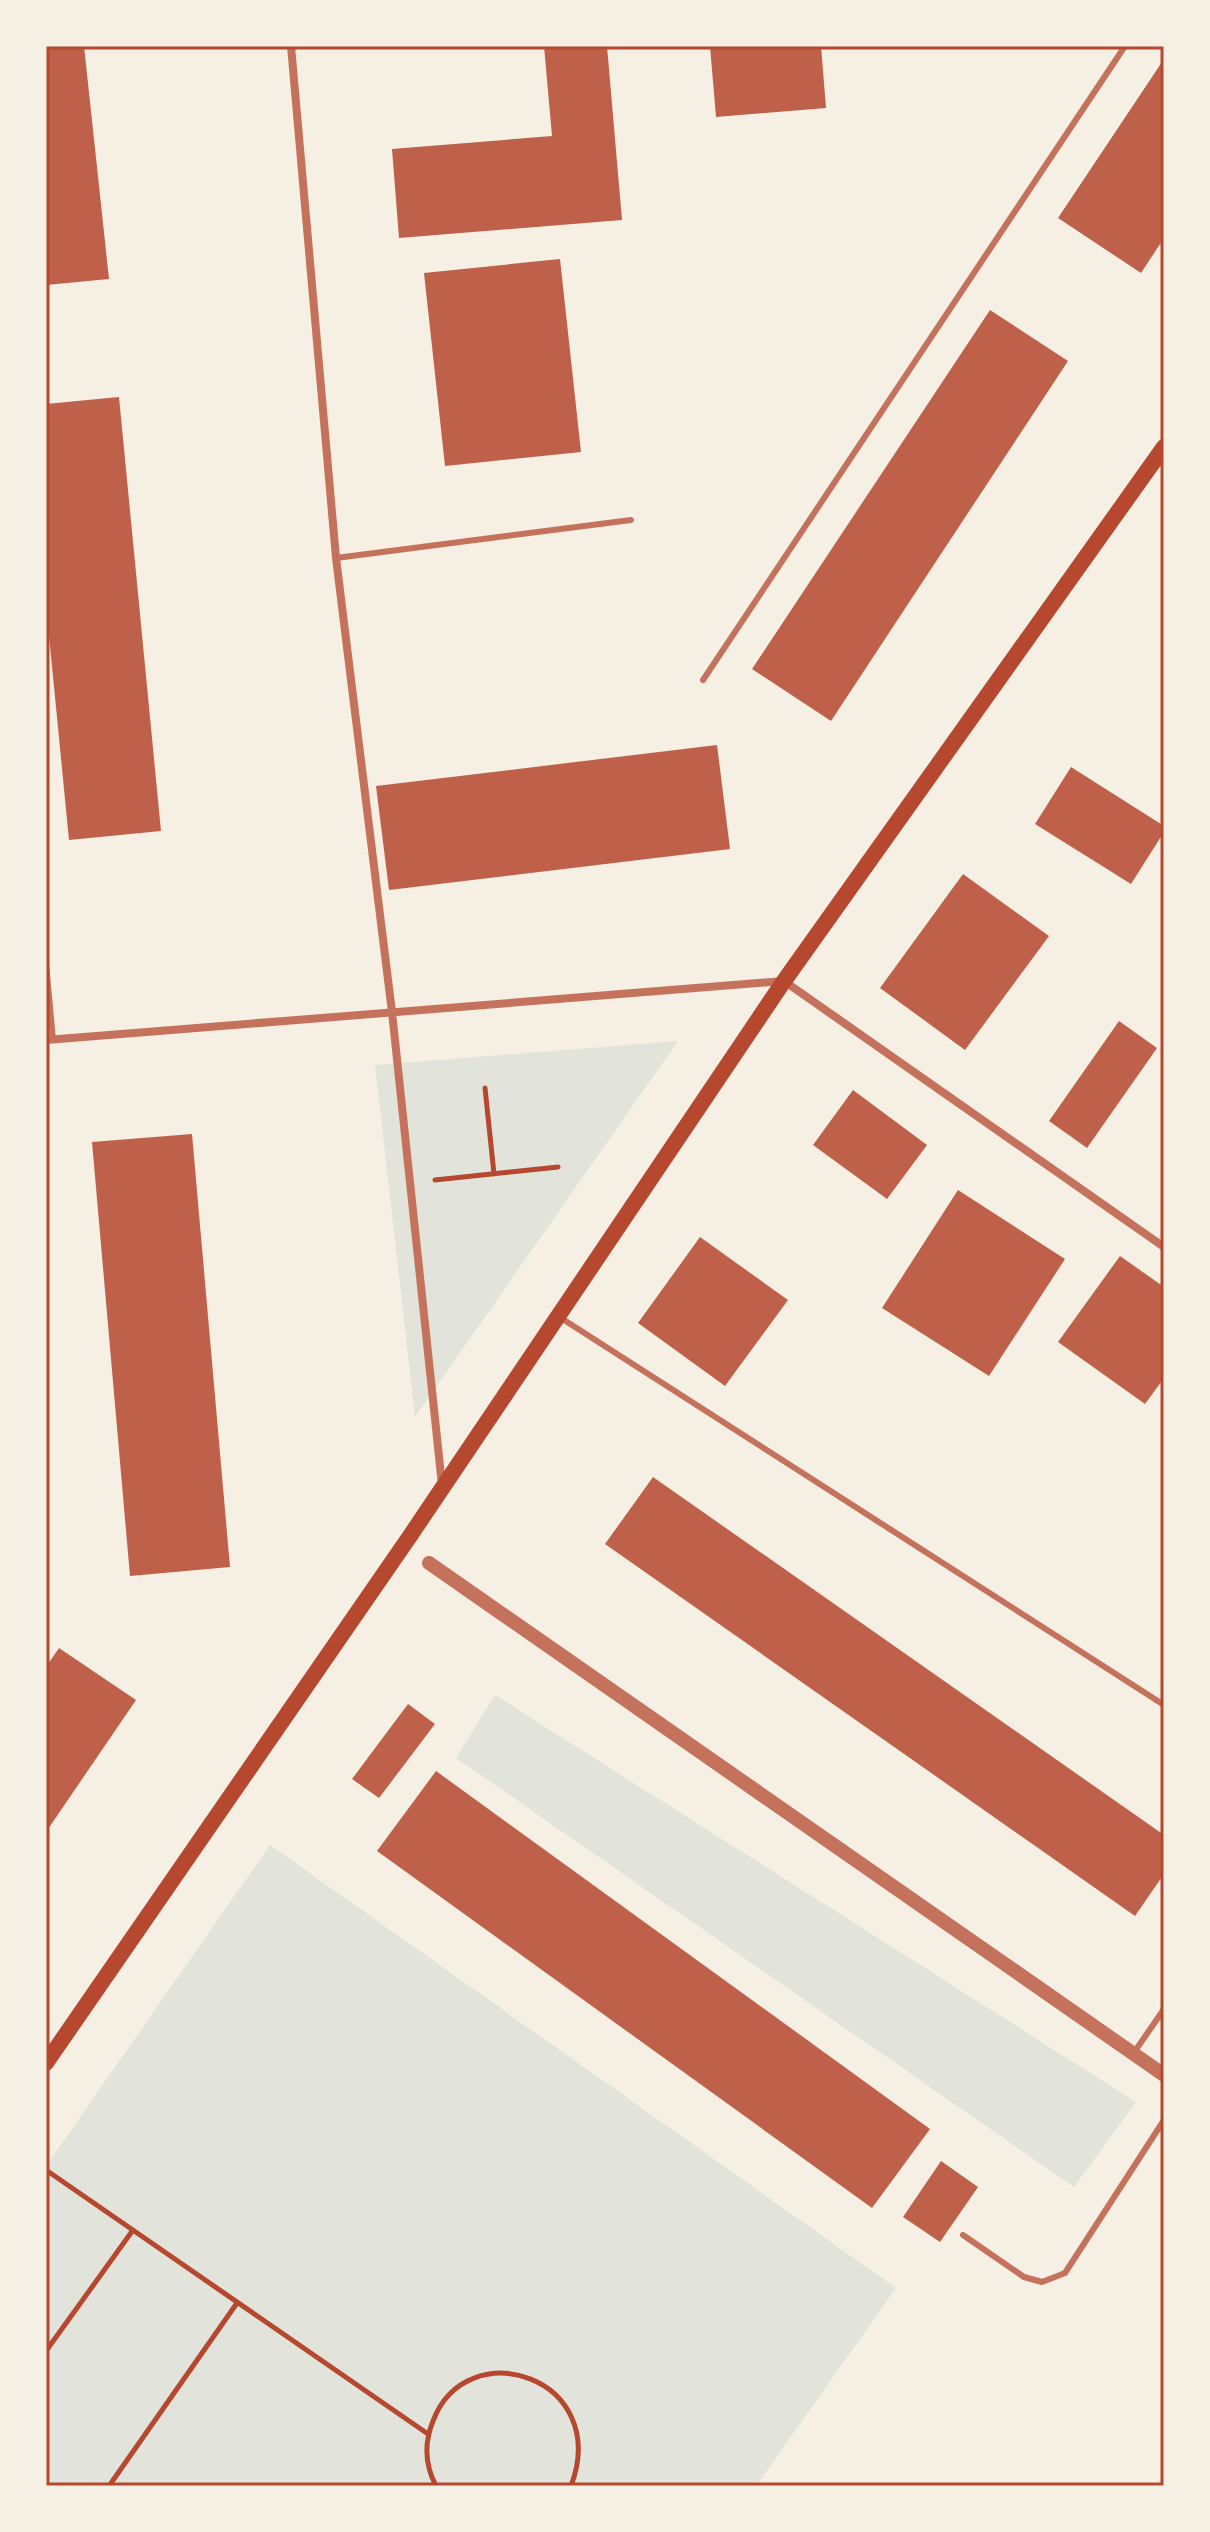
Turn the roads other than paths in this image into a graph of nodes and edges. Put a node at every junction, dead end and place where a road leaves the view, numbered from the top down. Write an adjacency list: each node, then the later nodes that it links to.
1 (291, 46): 5 (street)
2 (1125, 46): 6 (lane)
3 (1164, 447): 8 (main road)
4 (631, 520): 5 (lane)
5 (336, 558): 9 (street)
6 (703, 680)
7 (46, 964): 10 (lane)
8 (784, 981): 9 (street); 11 (street); 12 (main road)
9 (392, 1012): 10 (street); 13 (street)
10 (50, 1040)
11 (1164, 1247)
12 (556, 1315): 13 (main road); 15 (lane)
13 (442, 1487): 18 (main road)
14 (429, 1563): 17 (street)
15 (1164, 1705)
16 (1164, 2009): 17 (lane)
17 (1133, 2054): 19 (street)
18 (46, 2063)
19 (1164, 2075)
20 (1164, 2120): 21 (lane)
21 (963, 2235)

